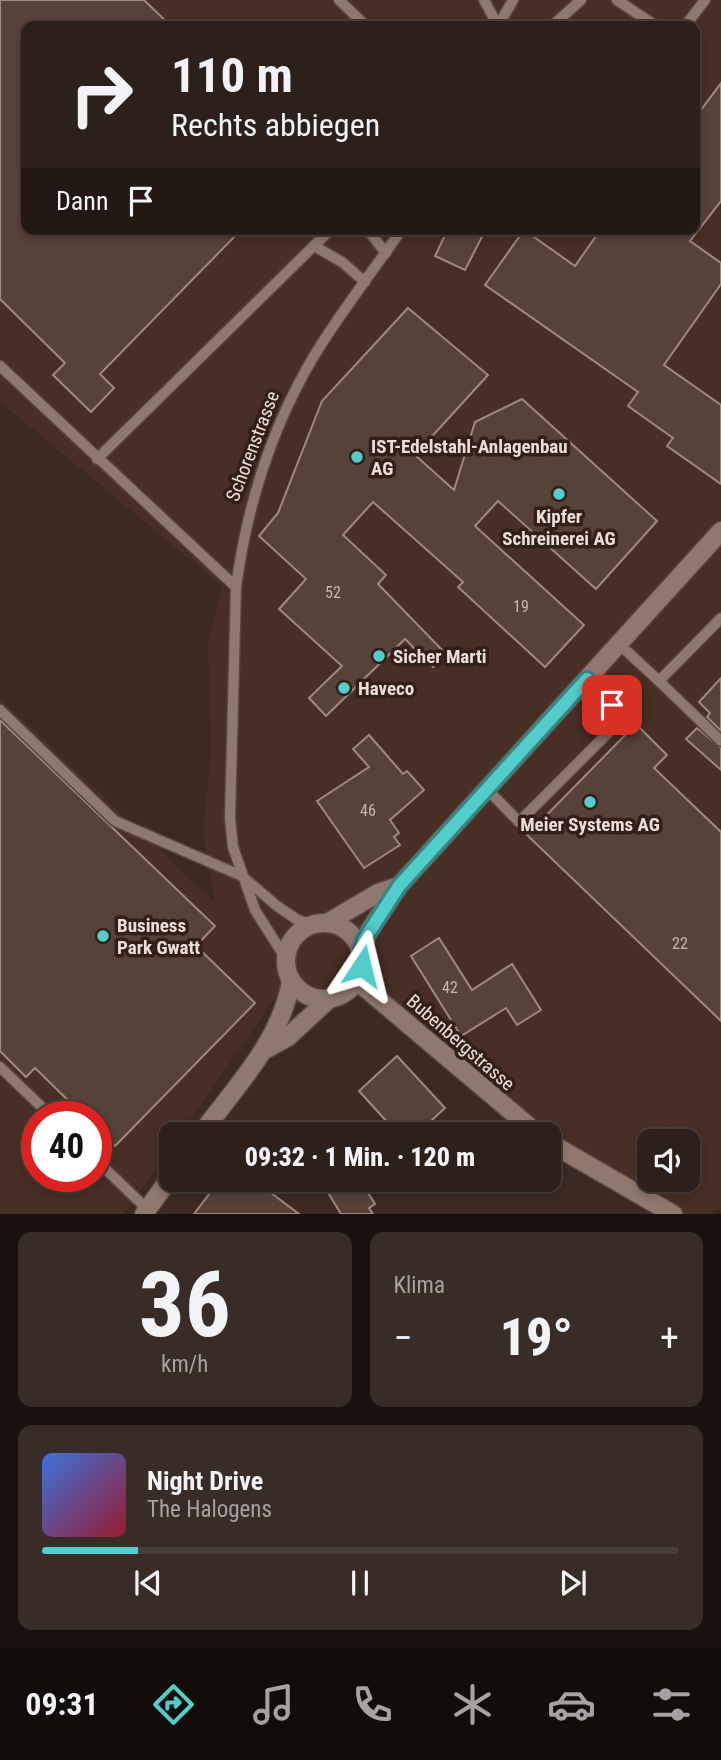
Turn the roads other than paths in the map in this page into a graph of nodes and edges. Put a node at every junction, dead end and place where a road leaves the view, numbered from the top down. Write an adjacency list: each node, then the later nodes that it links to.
1 (339, 0): 7 (lane)
2 (484, 0): 8 (lane)
3 (513, 0): 9 (lane)
4 (581, 0): 10 (lane)
5 (617, 0): 11 (lane)
6 (705, 0): 12 (lane)
7 (361, 21)
8 (495, 21)
9 (501, 21)
10 (558, 21)
11 (648, 21)
12 (689, 21)
13 (325, 235): 16 (lane)
14 (372, 235): 17 (lane)
15 (398, 235): 17 (lane, Schorenstrasse)
16 (314, 246): 18 (lane); 20 (lane)
17 (386, 253): 18 (lane, Schorenstrasse)
18 (365, 282): 22 (lane, Schorenstrasse)
19 (0, 366): 20 (lane)
20 (97, 459): 22 (lane)
21 (721, 531): 24 (street)
22 (236, 587): 30 (lane, Schorenstrasse)
23 (721, 618): 26 (lane)
24 (619, 644): 25 (street); 26 (lane)
25 (587, 679): 29 (street); 29 (lane)
26 (659, 681): 28 (lane)
27 (0, 710): 30 (lane)
28 (721, 741)
29 (487, 789): 31 (street)
30 (242, 876): 32 (lane); 34 (lane, Schorenstrasse)
31 (399, 886): 32 (street); 33 (street)
32 (320, 924): 33 (street); 34 (street)
33 (361, 950): 36 (street)
34 (286, 960): 35 (street)
35 (291, 981): 37 (street); 38 (street)
36 (357, 981): 37 (street); 42 (street, Bubenbergstrasse)
37 (329, 999): 38 (street)
38 (266, 1049): 41 (street)
39 (0, 1067): 40 (lane)
40 (35, 1101)
41 (210, 1122)
42 (524, 1122)
43 (561, 1149): 47 (street)
44 (112, 1177): 46 (lane)
45 (160, 1192): 46 (street)
46 (145, 1212)
47 (673, 1214)

